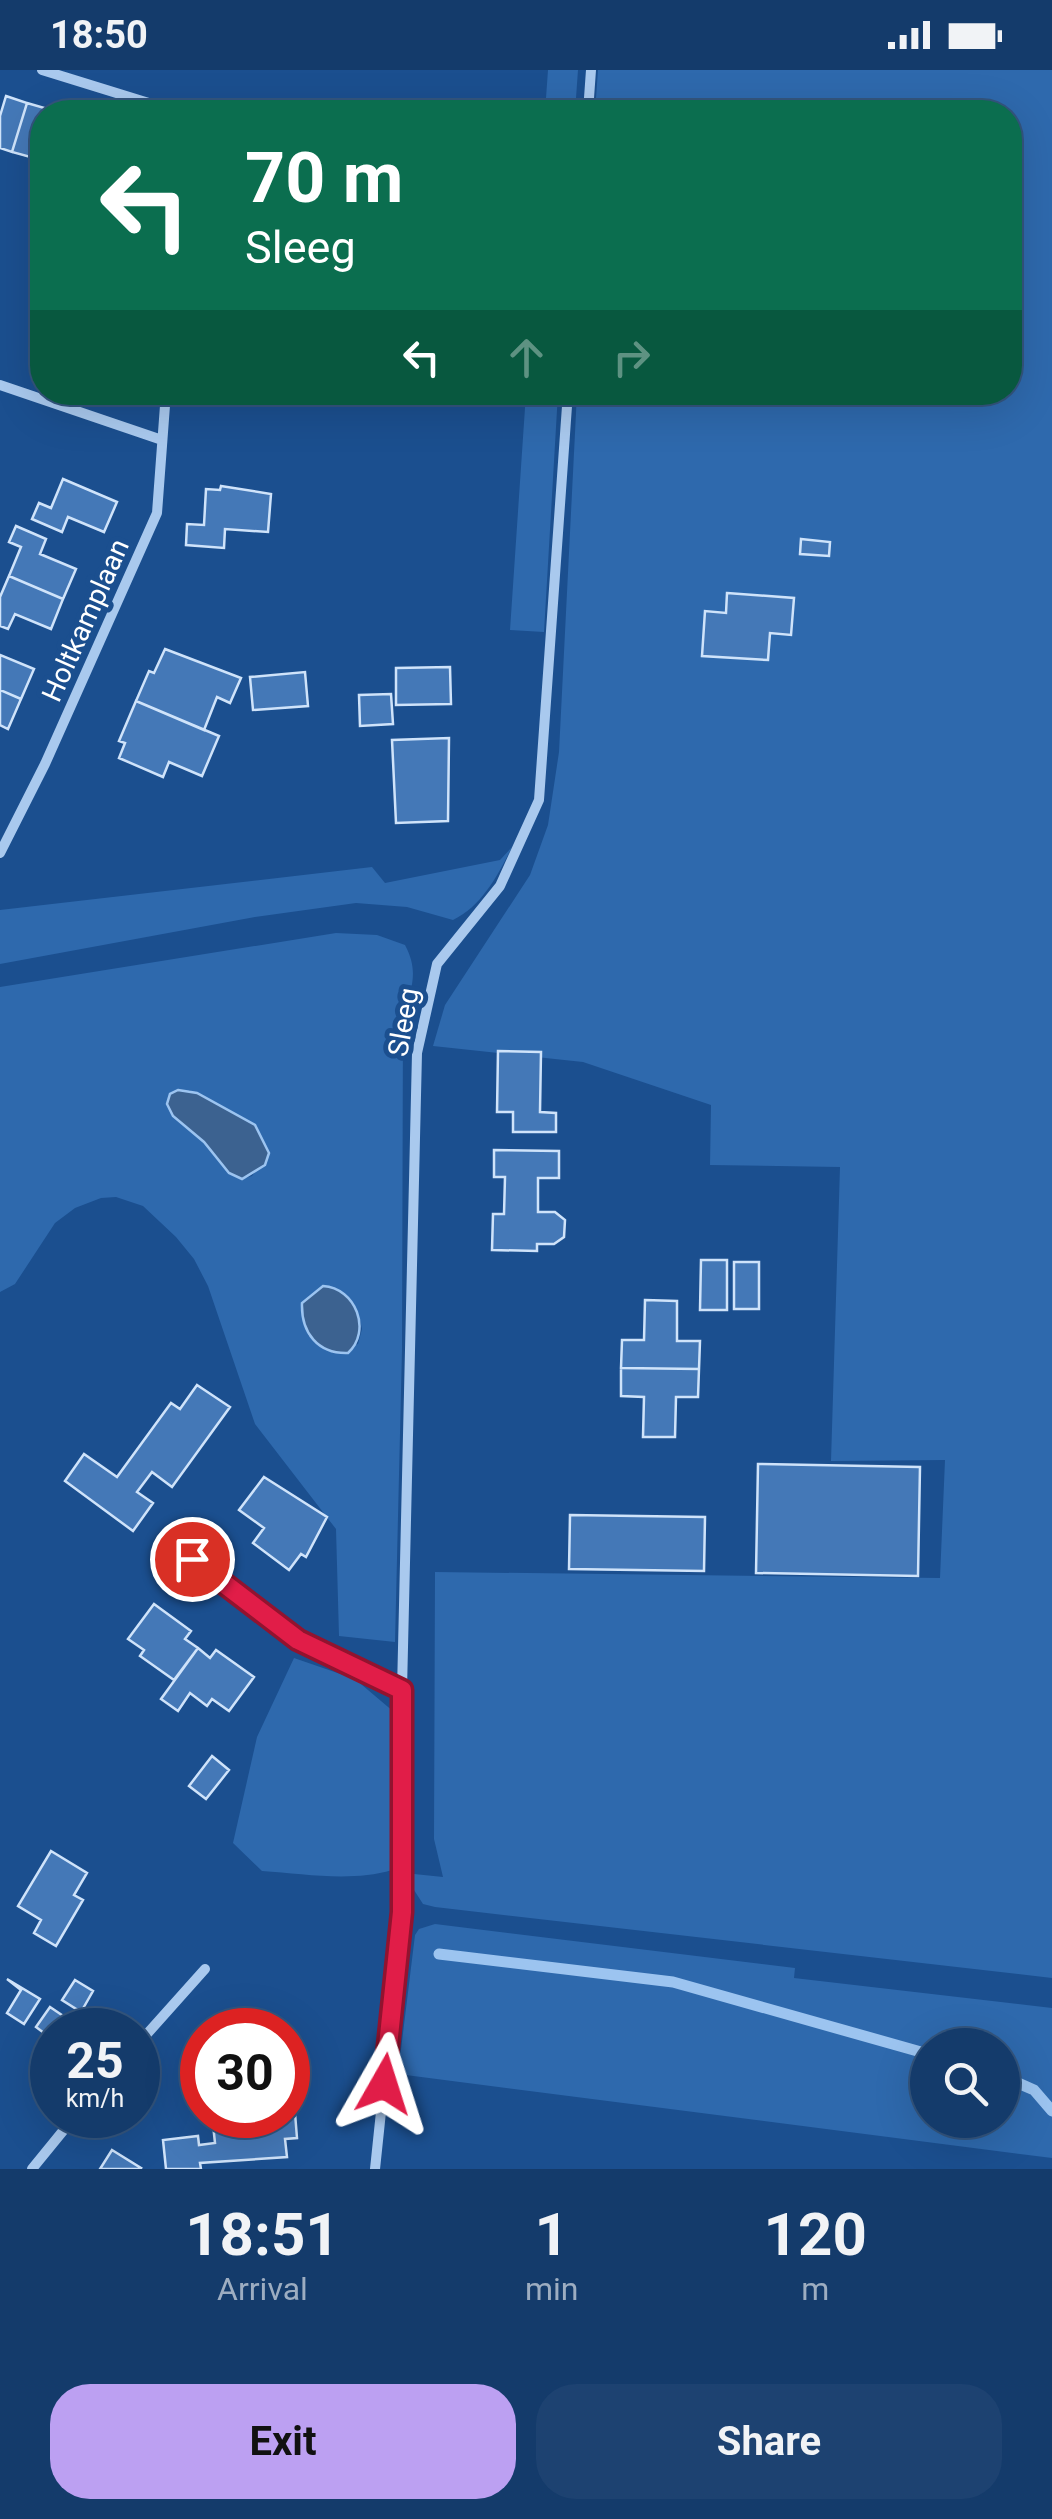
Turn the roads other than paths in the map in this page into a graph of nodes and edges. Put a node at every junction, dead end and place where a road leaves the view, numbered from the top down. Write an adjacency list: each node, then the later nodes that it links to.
1 (42, 70): 3 (street)
2 (591, 70): 4 (street)
3 (139, 100)
4 (589, 100)
5 (0, 384): 6 (street)
6 (30, 394)
7 (61, 405): 10 (street)
8 (165, 405): 10 (street, Holtkamplaan)
9 (567, 405): 13 (street, Sleeg)
10 (162, 440): 11 (street, Holtkamplaan)
11 (0, 853)
12 (192, 1559): 13 (street)
13 (402, 1690): 18 (street, Sleeg)
14 (205, 1969): 15 (street)
15 (160, 2019)
16 (57, 2138): 17 (street)
17 (32, 2169)
18 (375, 2169)

